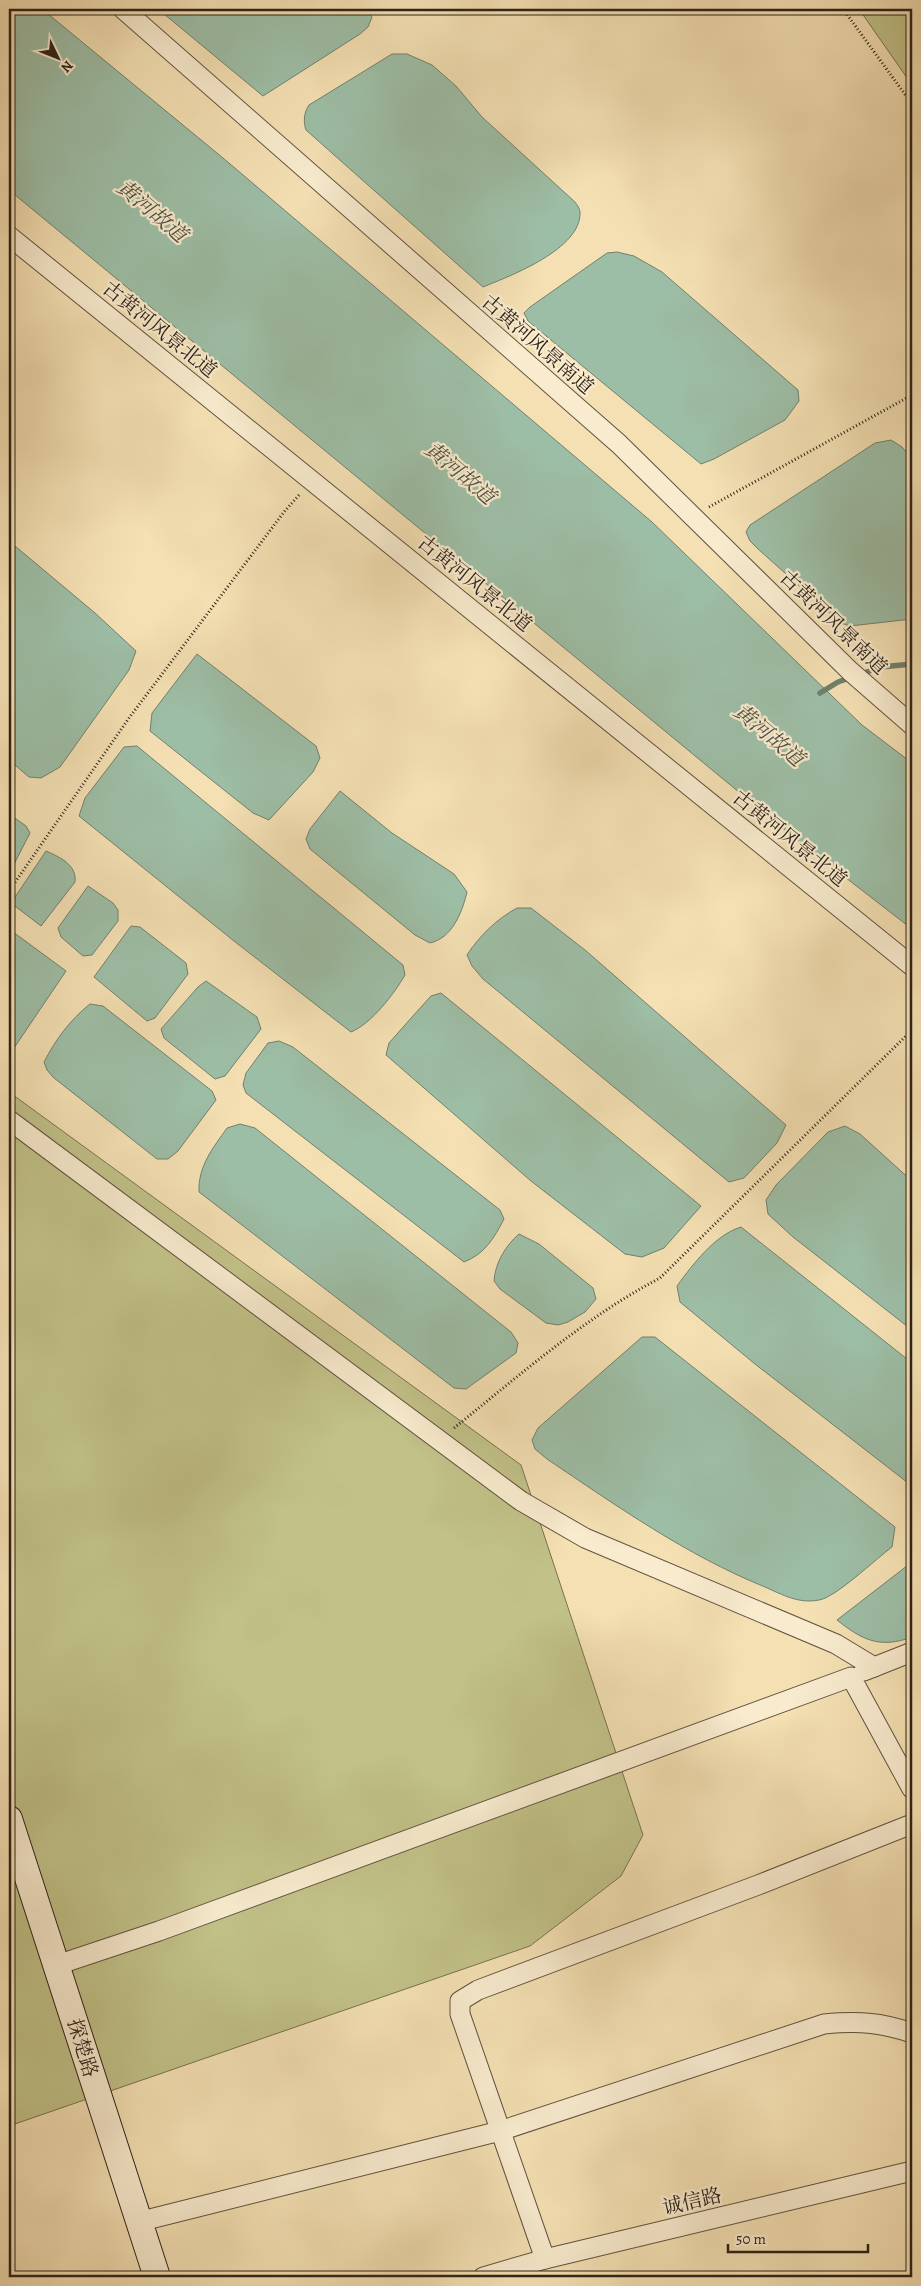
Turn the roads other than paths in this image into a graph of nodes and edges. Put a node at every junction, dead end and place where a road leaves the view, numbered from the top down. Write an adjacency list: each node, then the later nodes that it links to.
1 (123, 9): 3 (street, 古黄河风景南道)
2 (9, 236): 4 (street, 古黄河风景北道)
3 (912, 726)
4 (912, 966)
5 (9, 1120): 7 (street)
6 (912, 1652): 7 (street)
7 (874, 1667): 8 (street)
8 (851, 1677): 9 (street); 12 (street)
9 (912, 1789)
10 (9, 1819): 12 (main road, 探楚路)
11 (912, 1824): 14 (street)
12 (58, 1965): 16 (main road, 探楚路)
13 (912, 2032): 14 (street)
14 (500, 2131): 16 (street); 17 (street)
15 (912, 2171): 17 (street, 诚信路)
16 (138, 2222): 18 (main road, 探楚路)
17 (545, 2259): 19 (street, 诚信路)
18 (157, 2277)
19 (483, 2277)

